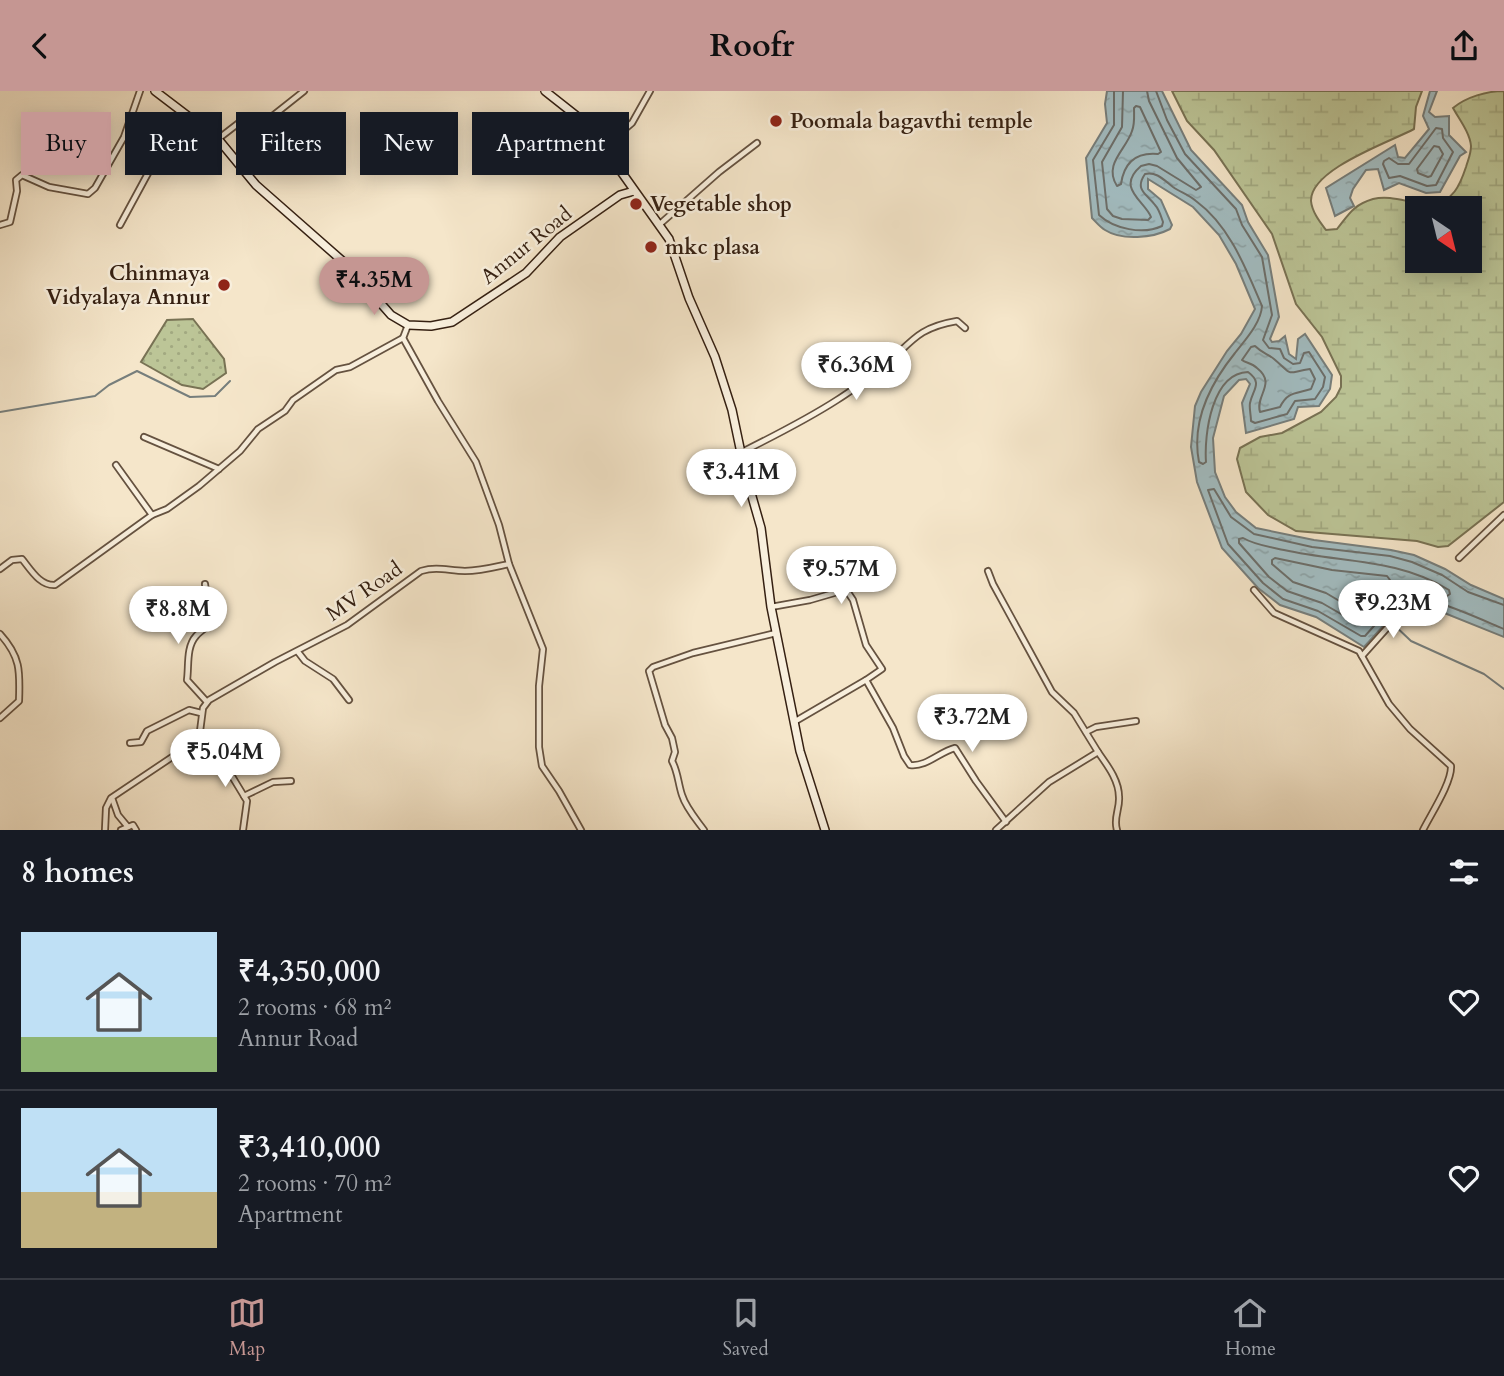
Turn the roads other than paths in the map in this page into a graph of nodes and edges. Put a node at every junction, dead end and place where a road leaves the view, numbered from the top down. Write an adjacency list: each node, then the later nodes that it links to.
1 (140, 91): 15 (street)
2 (155, 91): 6 (main road)
3 (304, 91): 9 (street)
4 (545, 91): 7 (main road)
5 (650, 91): 8 (street)
6 (183, 112)
7 (570, 112)
8 (629, 126)
9 (222, 136)
10 (757, 143): 17 (street)
11 (222, 144): 18 (main road)
12 (147, 175): 16 (street)
13 (623, 175): 14 (main road)
14 (634, 191): 17 (main road); 18 (main road, Annur Road)
15 (0, 225)
16 (120, 225)
17 (660, 225): 22 (main road)
18 (408, 325): 20 (street)
19 (965, 328): 22 (street)
20 (403, 338): 24 (street); 28 (street)
21 (144, 437): 24 (street)
22 (741, 453): 33 (main road)
23 (116, 465): 25 (street)
24 (219, 469): 25 (street)
25 (152, 515): 29 (street)
26 (1504, 515): 27 (street)
27 (1459, 558)
28 (509, 564): 37 (street, MV Road); 59 (street)
29 (0, 569)
30 (988, 571): 46 (street)
31 (205, 584): 41 (street)
32 (1254, 590): 38 (street)
33 (771, 607): 36 (main road); 39 (street)
34 (1405, 608): 38 (street)
35 (0, 633): 43 (street)
36 (776, 633): 45 (main road); 60 (street)
37 (298, 652): 40 (street); 41 (street, MV Road)
38 (1362, 656): 64 (street)
39 (866, 680): 45 (street); 53 (street)
40 (349, 700)
41 (207, 702): 42 (street)
42 (201, 713): 47 (street); 48 (street)
43 (0, 719)
44 (1136, 721): 46 (street)
45 (793, 722): 61 (main road)
46 (1086, 732): 49 (street)
47 (199, 739): 51 (street); 52 (street)
48 (130, 743)
49 (1098, 752): 53 (street); 63 (street)
50 (291, 781): 51 (street)
51 (244, 796): 58 (street)
52 (111, 797): 54 (street); 55 (street)
53 (1006, 822): 62 (street)
54 (128, 827): 56 (street); 57 (street)
55 (105, 830)
56 (121, 830)
57 (136, 830)
58 (243, 830)
59 (581, 830)
60 (704, 830)
61 (825, 830)
62 (996, 830)
63 (1117, 830)
64 (1423, 830)

